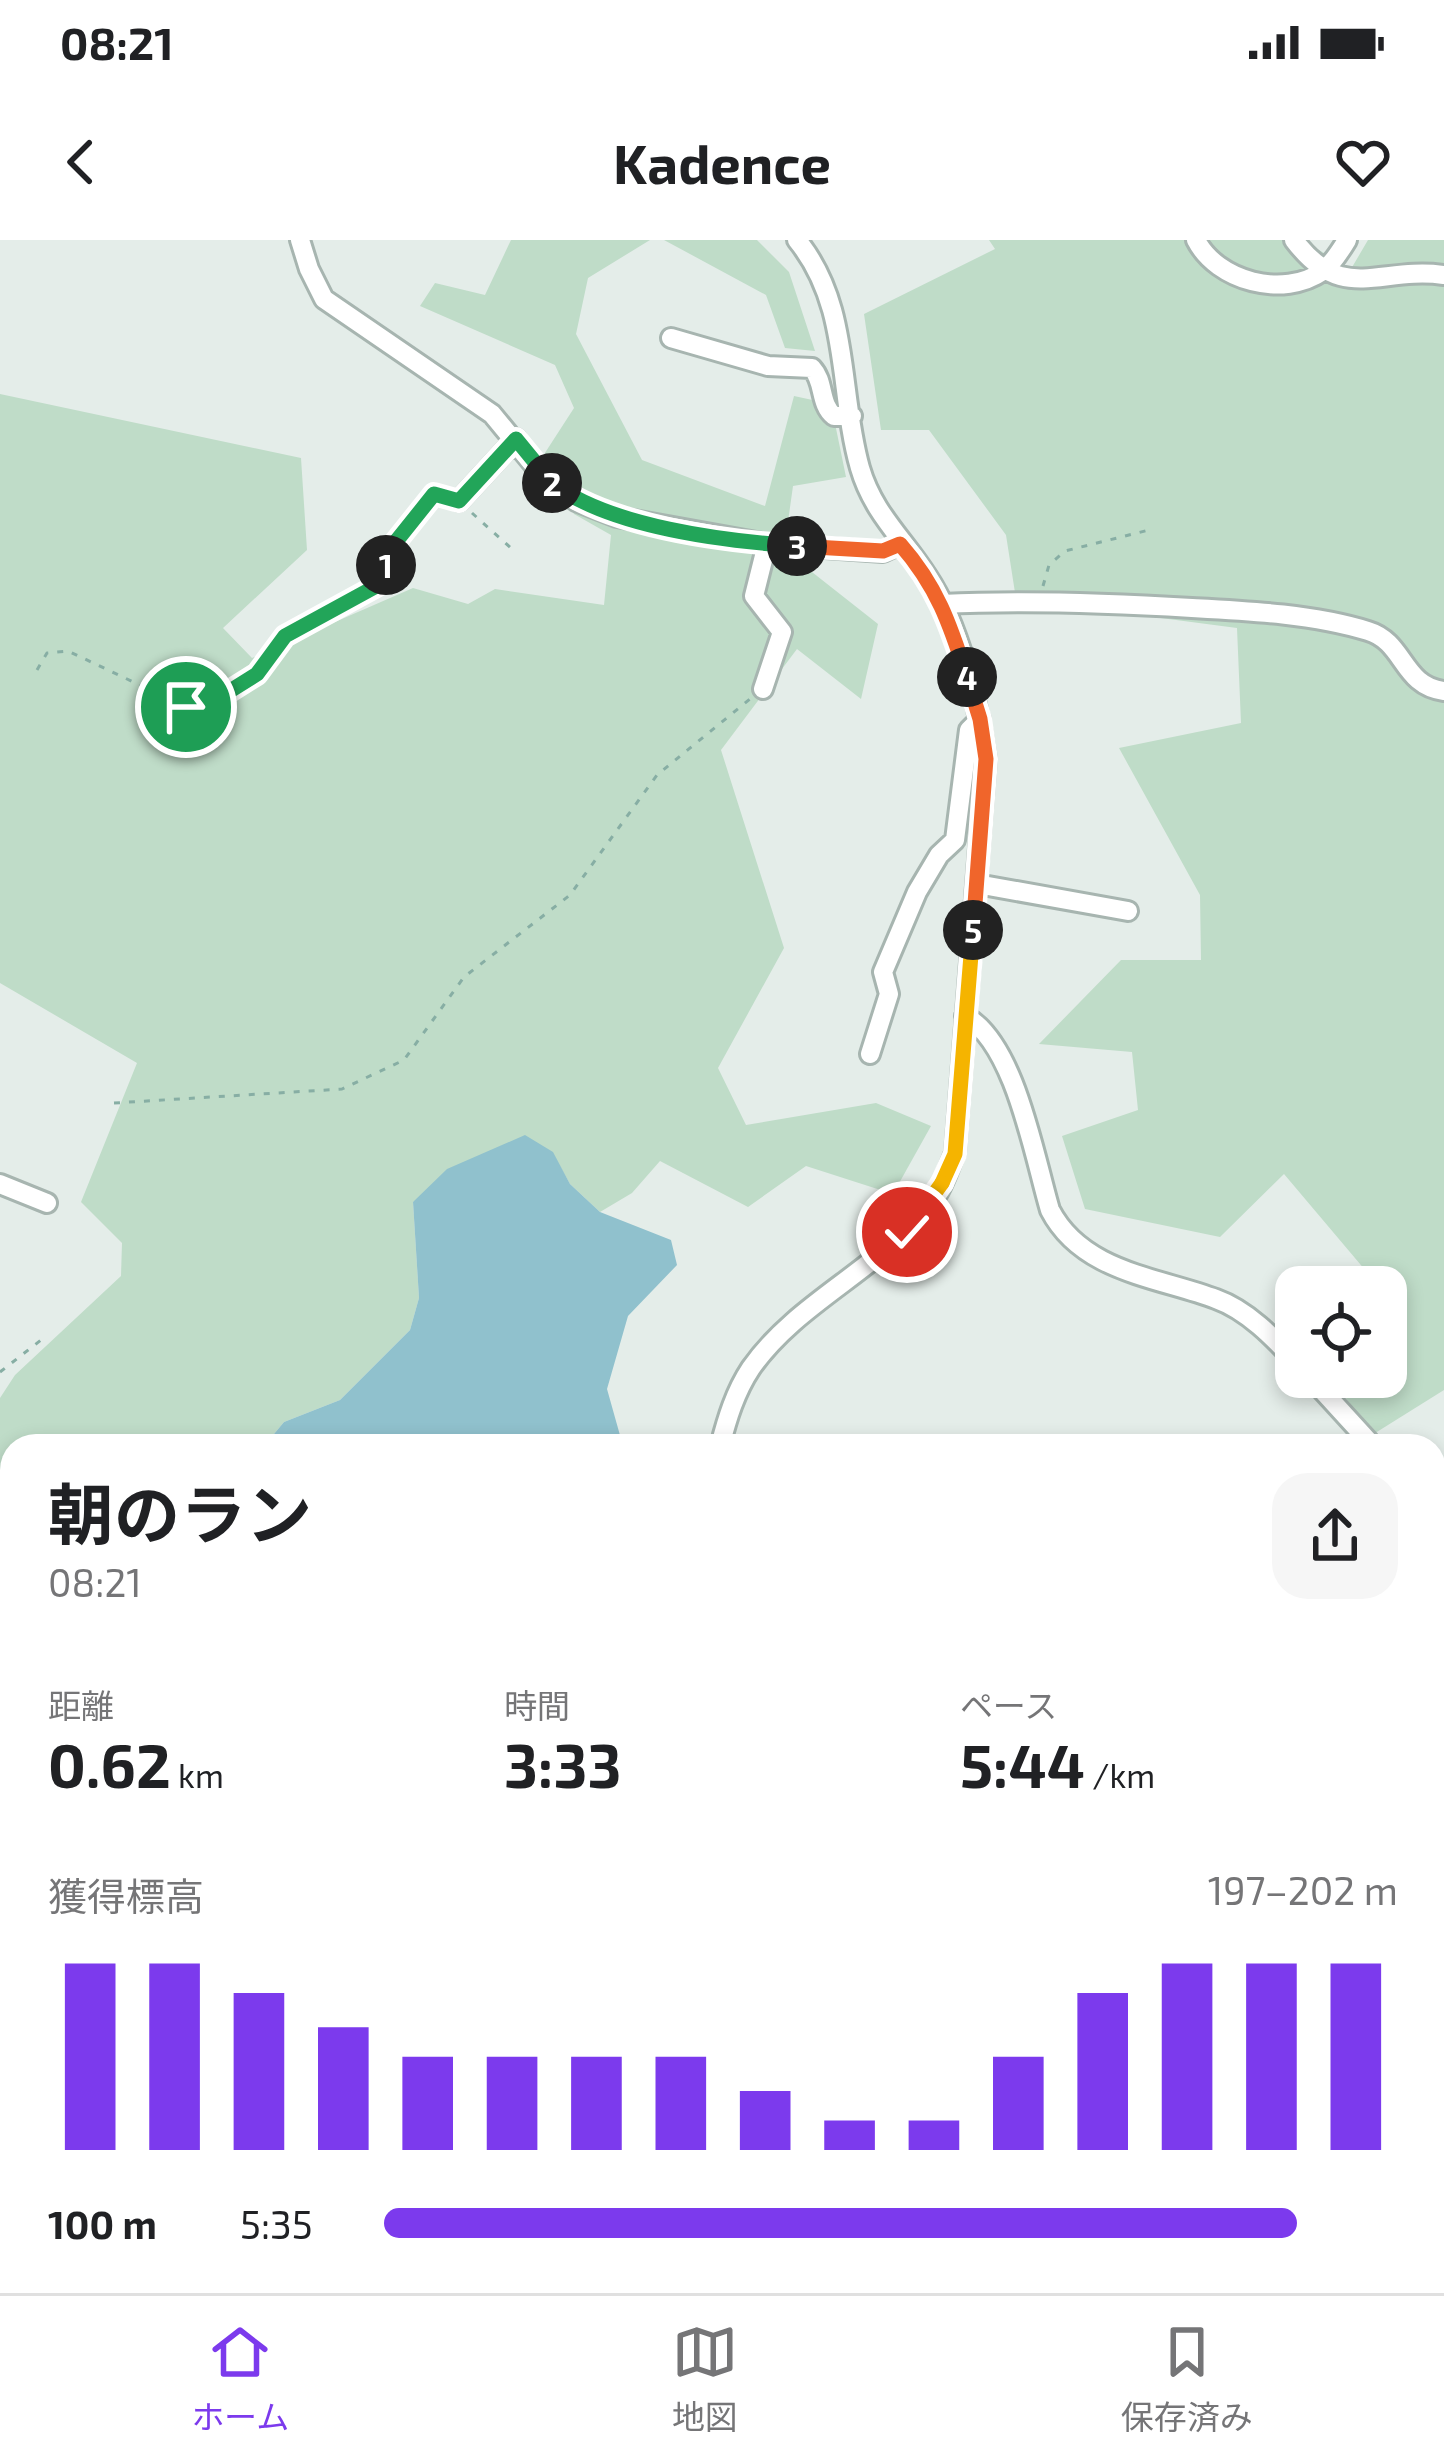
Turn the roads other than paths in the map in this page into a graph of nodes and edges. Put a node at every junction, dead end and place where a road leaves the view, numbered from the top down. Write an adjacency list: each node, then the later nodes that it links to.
1 (300, 240): 10 (street)
2 (797, 240): 9 (street)
3 (1196, 240): 6 (street)
4 (1294, 240): 6 (street)
5 (1347, 240): 6 (street)
6 (1323, 270): 7 (street)
7 (1444, 275)
8 (671, 338): 9 (street)
9 (852, 416): 13 (street)
10 (516, 439): 11 (street); 12 (street)
11 (459, 501)
12 (767, 544): 13 (street); 15 (street)
13 (900, 544): 14 (street)
14 (942, 604): 16 (street); 17 (street)
15 (763, 689)
16 (1444, 691)
17 (980, 719): 18 (street); 21 (street)
18 (977, 884): 19 (street); 20 (street)
19 (1128, 910)
20 (965, 1016): 24 (street); 26 (street)
21 (870, 1054)
22 (0, 1184): 23 (street)
23 (47, 1203)
24 (1275, 1342)
25 (1329, 1398): 27 (street)
26 (723, 1434)
27 (1361, 1434)

